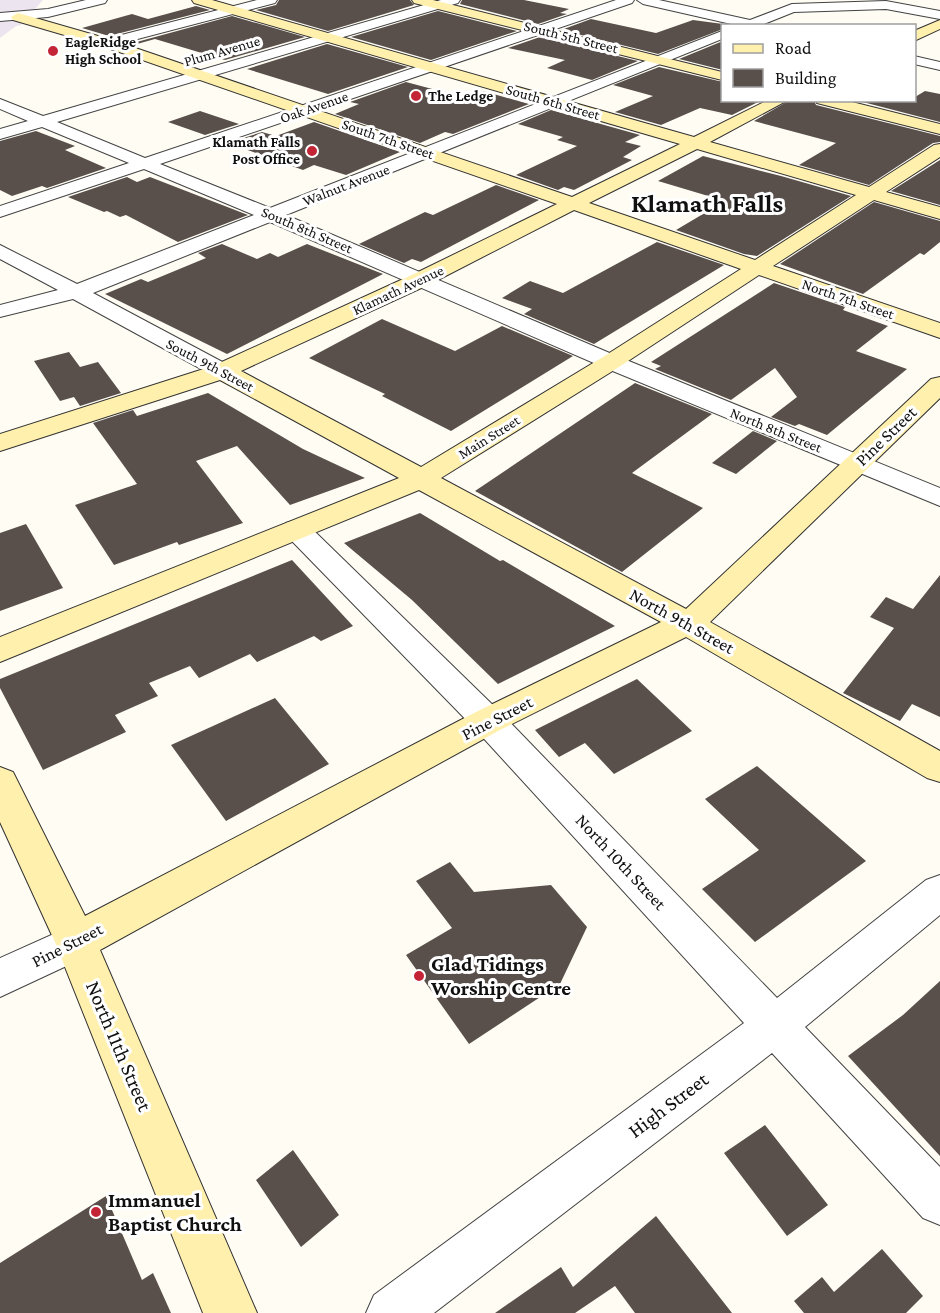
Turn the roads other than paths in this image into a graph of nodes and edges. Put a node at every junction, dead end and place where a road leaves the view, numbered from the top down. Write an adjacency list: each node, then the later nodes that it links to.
1 (39, 0): 13 (main road)
2 (101, 0): 13 (street)
3 (198, 0): 10 (main road, South 6th Street)
4 (271, 0): 10 (street)
5 (418, 0): 9 (main road, South 5th Street)
6 (454, 0): 9 (street, Plum Avenue)
7 (628, 0): 17 (street, Oak Avenue)
8 (643, 0): 14 (street)
9 (438, 5): 17 (main road, South 5th Street); 21 (street, Plum Avenue)
10 (233, 10): 21 (main road, South 6th Street); 22 (street)
11 (940, 15): 15 (street)
12 (0, 17): 13 (street)
13 (18, 17): 18 (street); 22 (main road, South 7th Street)
14 (748, 24)
15 (754, 24)
16 (940, 24): 20 (main road)
17 (542, 29): 23 (main road, South 5th Street); 26 (street, Oak Avenue)
18 (0, 31)
19 (721, 36): 23 (street, Walnut Avenue)
20 (916, 36)
21 (328, 37): 26 (main road, South 6th Street); 27 (street, Plum Avenue)
22 (107, 43): 27 (main road, South 7th Street)
23 (659, 60): 28 (main road, South 5th Street); 29 (street, Walnut Avenue)
24 (916, 60): 25 (street)
25 (940, 66)
26 (431, 67): 29 (main road, South 6th Street); 33 (street, Oak Avenue)
27 (199, 75): 33 (main road, South 7th Street); 34 (street, Plum Avenue)
28 (721, 76)
29 (554, 102): 37 (main road, South 6th Street); 39 (street, Walnut Avenue)
30 (777, 102): 37 (main road, Klamath Avenue)
31 (831, 102): 35 (main road)
32 (0, 104): 34 (street, South 8th Street)
33 (304, 110): 39 (main road, South 7th Street); 40 (street, Oak Avenue)
34 (43, 121): 36 (street, Plum Avenue); 40 (street, South 8th Street)
35 (940, 129)
36 (0, 134)
37 (694, 142): 41 (main road, South 6th Street); 42 (main road, Klamath Avenue)
38 (940, 149): 41 (main road, Main Street)
39 (428, 153): 42 (main road, South 7th Street); 45 (street, Walnut Avenue)
40 (145, 164): 43 (street, Oak Avenue); 45 (street, South 8th Street)
41 (874, 194): 44 (main road, South 6th Street); 47 (main road, Main Street)
42 (573, 203): 47 (main road, South 7th Street); 48 (main road, Klamath Avenue)
43 (0, 212)
44 (940, 213)
45 (270, 215): 48 (street, South 8th Street); 49 (street, Walnut Avenue)
46 (0, 251): 49 (street, South 9th Street)
47 (756, 268): 51 (main road, North 7th Street); 52 (main road, Main Street)
48 (422, 279): 52 (street, South 8th Street); 53 (main road, Klamath Avenue)
49 (76, 292): 50 (street, Walnut Avenue); 53 (street, South 9th Street)
50 (0, 311)
51 (940, 331)
52 (611, 362): 56 (street, North 8th Street); 57 (main road, Main Street)
53 (222, 371): 55 (main road, Klamath Avenue); 57 (main road, South 9th Street)
54 (940, 384): 56 (main road, Pine Street)
55 (0, 443)
56 (857, 463): 58 (street, North 8th Street); 60 (main road, Pine Street)
57 (421, 479): 59 (main road, Main Street); 60 (main road, North 9th Street)
58 (940, 498)
59 (296, 529): 61 (main road, Main Street); 62 (street, North 10th Street)
60 (687, 623): 62 (main road, Pine Street); 63 (main road, North 9th Street)
61 (0, 650)
62 (488, 722): 66 (main road, Pine Street); 68 (street, North 10th Street)
63 (940, 768)
64 (0, 782): 66 (main road, North 11th Street)
65 (940, 892): 68 (street, High Street)
66 (76, 942): 67 (street, Pine Street); 70 (main road, North 11th Street)
67 (0, 978)
68 (774, 1026): 69 (street, North 10th Street); 71 (street, High Street)
69 (940, 1201)
70 (230, 1313)
71 (392, 1313)

